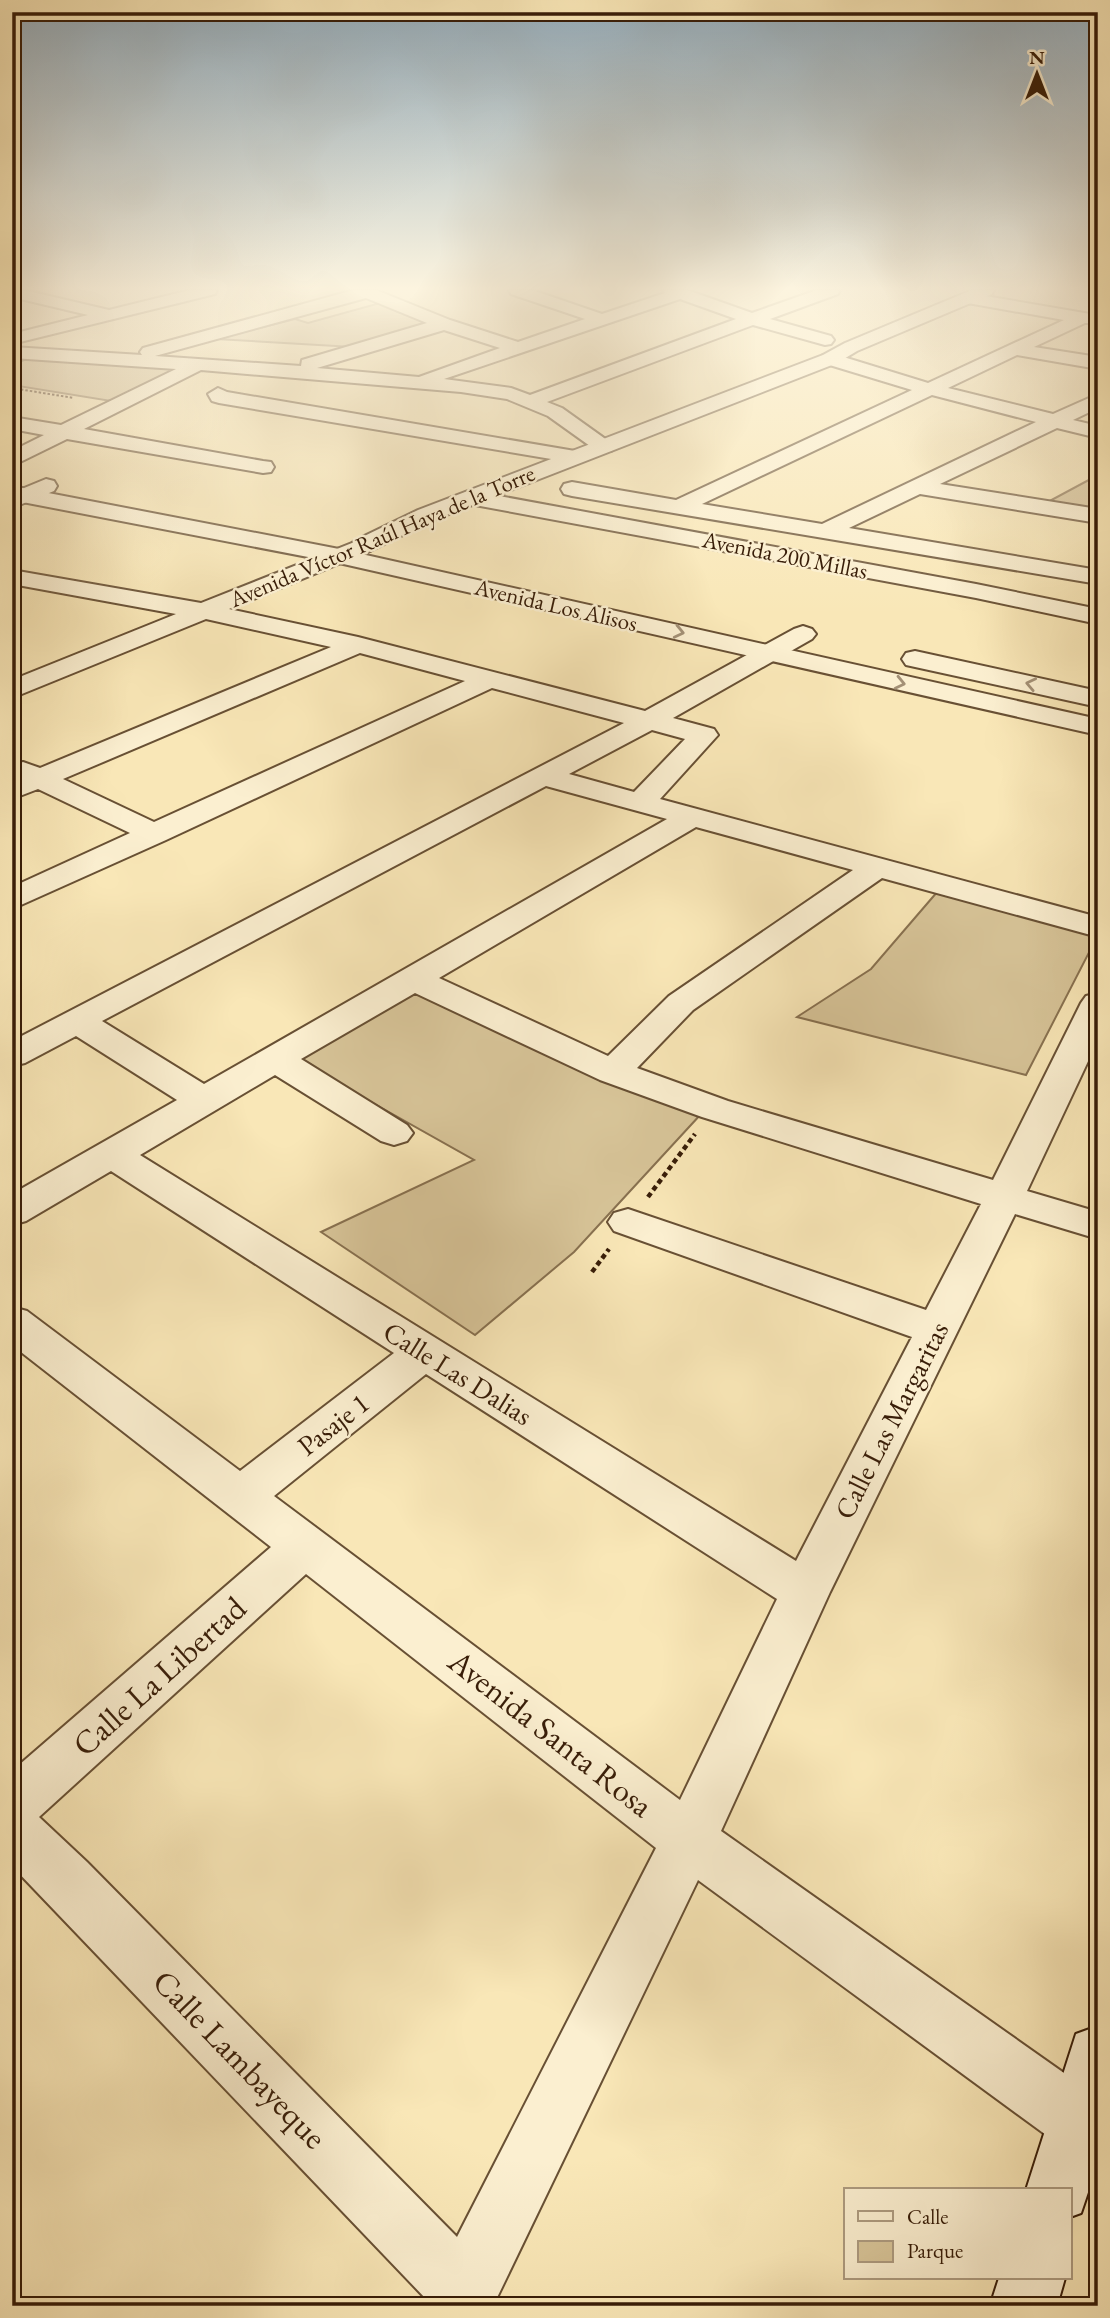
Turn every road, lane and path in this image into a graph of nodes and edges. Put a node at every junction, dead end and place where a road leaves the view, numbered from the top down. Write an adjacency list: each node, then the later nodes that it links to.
1 (78, 398): 11 (path)
2 (128, 398): 11 (street)
3 (226, 398): 17 (street)
4 (520, 398): 10 (street)
5 (539, 398): 10 (street)
6 (715, 398): 16 (street, Avenida Víctor Raúl Haya de la Torre)
7 (910, 398): 24 (street)
8 (971, 398): 12 (street)
9 (1098, 400): 12 (street)
10 (529, 402): 16 (street)
11 (116, 404): 14 (street)
12 (1055, 420): 15 (street); 21 (street)
13 (12, 423): 14 (street)
14 (62, 432): 18 (street); 19 (street)
15 (1098, 432)
16 (604, 447): 17 (street, Avenida Víctor Raúl Haya de la Torre)
17 (575, 457): 20 (street, Avenida Víctor Raúl Haya de la Torre)
18 (12, 460)
19 (263, 467)
20 (516, 480): 23 (street, Avenida Víctor Raúl Haya de la Torre); 24 (street)
21 (916, 487): 25 (street); 26 (street)
22 (21, 491): 27 (street, Avenida Los Alisos)
23 (472, 498): 27 (street, Avenida Víctor Raúl Haya de la Torre); 32 (street, Avenida 200 Millas)
24 (678, 507): 26 (street)
25 (1098, 516)
26 (826, 531): 28 (street)
27 (351, 551): 34 (street, Avenida Víctor Raúl Haya de la Torre); 35 (street, Avenida Los Alisos); 41 (street, Avenida Los Alisos, one-way to 41)
28 (1007, 561): 30 (street); 32 (street)
29 (12, 577): 31 (street)
30 (1098, 577)
31 (39, 582): 33 (street); 34 (street)
32 (976, 591): 36 (street, Avenida 200 Millas)
33 (12, 592)
34 (202, 611): 40 (street); 44 (street, Avenida Víctor Raúl Haya de la Torre)
35 (709, 616)
36 (1098, 617)
37 (763, 626): 38 (street)
38 (803, 634): 39 (street); 41 (street)
39 (830, 640)
40 (358, 645): 43 (street); 49 (street)
41 (770, 653): 46 (street); 47 (street, Avenida Los Alisos, one-way to 47)
42 (897, 655): 45 (street, one-way to 42)
43 (488, 680): 46 (street); 52 (street)
44 (12, 690)
45 (1098, 699)
46 (650, 720): 48 (street); 50 (street)
47 (1098, 727)
48 (542, 776): 50 (street); 58 (street)
49 (21, 778): 52 (street)
50 (640, 802): 51 (street)
51 (692, 817): 53 (street); 56 (street)
52 (155, 834): 54 (street)
53 (876, 869): 55 (street); 61 (street)
54 (12, 899)
55 (1098, 927)
56 (411, 978): 60 (street); 61 (street)
57 (1098, 1003): 66 (street, Calle Las Margaritas)
58 (77, 1021): 59 (street); 62 (street)
59 (12, 1055)
60 (274, 1058): 62 (street); 64 (street)
61 (613, 1072): 63 (street)
62 (203, 1100): 65 (street)
63 (715, 1109): 66 (street); 68 (path)
64 (394, 1133)
65 (111, 1154): 67 (street); 73 (street, Calle Las Dalias)
66 (1004, 1197): 69 (street); 72 (street, Calle Las Margaritas)
67 (12, 1212)
68 (628, 1222): 70 (path); 72 (street)
69 (1098, 1226)
70 (592, 1272)
71 (12, 1322): 74 (street, Avenida Santa Rosa)
72 (936, 1329): 76 (street, Calle Las Margaritas)
73 (425, 1352): 74 (street, Pasaje 1); 76 (street, Calle Las Dalias)
74 (241, 1496): 75 (street, Avenida Santa Rosa)
75 (306, 1545): 77 (street, Calle La Libertad); 79 (street, Avenida Santa Rosa)
76 (805, 1592): 79 (street, Calle Las Margaritas)
77 (12, 1806)
78 (12, 1828): 84 (street, Calle Lambayeque)
79 (689, 1840): 81 (street, Avenida Santa Rosa); 84 (street, Calle Las Margaritas)
80 (1098, 2056): 81 (street)
81 (1088, 2127): 82 (street)
82 (1059, 2188)
83 (1031, 2280): 85 (street)
84 (462, 2299)
85 (1023, 2306)

